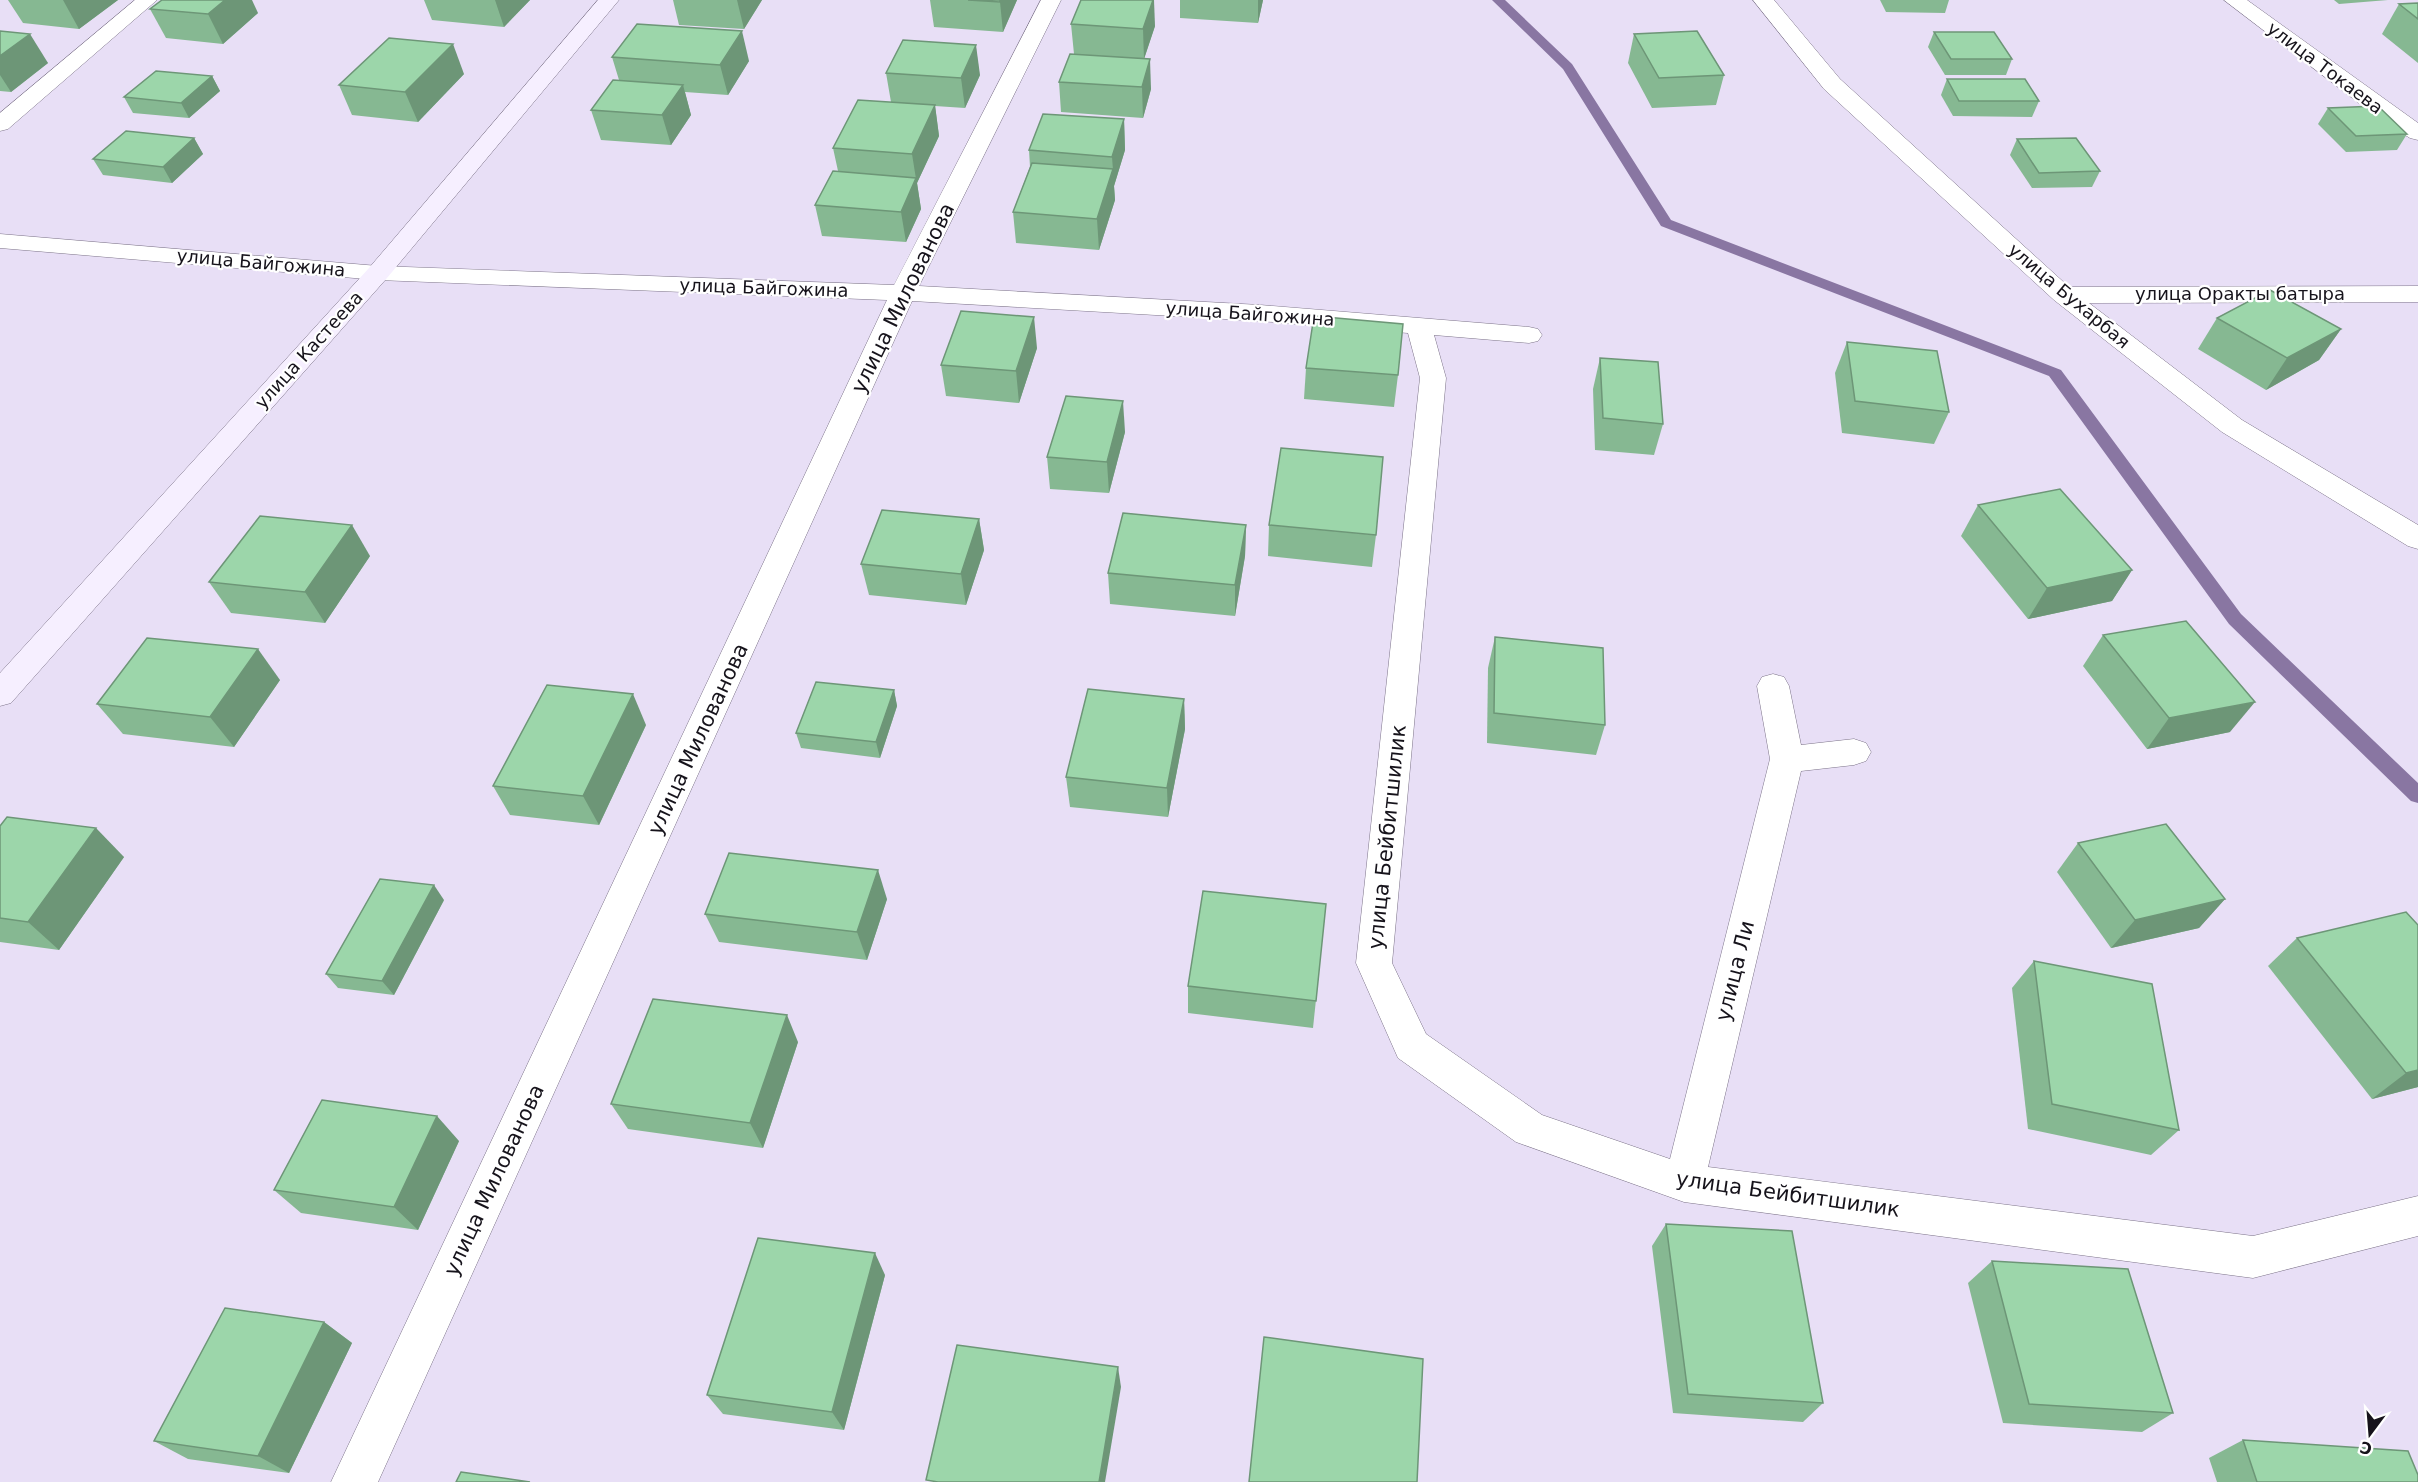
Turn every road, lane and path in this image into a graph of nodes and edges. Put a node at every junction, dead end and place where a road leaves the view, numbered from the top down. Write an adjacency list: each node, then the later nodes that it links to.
1 (147, 0): 6 (street)
2 (609, 0): 9 (street, улица Кастеева)
3 (1051, 0): 10 (street, улица Милованова)
4 (1763, 0): 12 (street, улица Бухарбая)
5 (2234, 0): 7 (street, улица Токаева)
6 (0, 124)
7 (2418, 133)
8 (0, 241): 9 (street, улица Байгожина)
9 (378, 273): 10 (street, улица Байгожина); 17 (street, улица Кастеева)
10 (903, 294): 13 (street, улица Байгожина); 22 (street, улица Милованова)
11 (2418, 294): 12 (street, улица Оракты батыра)
12 (2063, 295): 15 (street, улица Бухарбая)
13 (1419, 327): 14 (street, улица Байгожина); 20 (street, улица Бейбитшилик)
14 (1529, 335)
15 (2418, 539)
16 (1773, 686): 19 (street, улица Ли)
17 (0, 694)
18 (1854, 752): 19 (street)
19 (1786, 759): 20 (street, улица Ли)
20 (1684, 1183): 21 (street, улица Бейбитшилик)
21 (2418, 1216)
22 (354, 1482)

